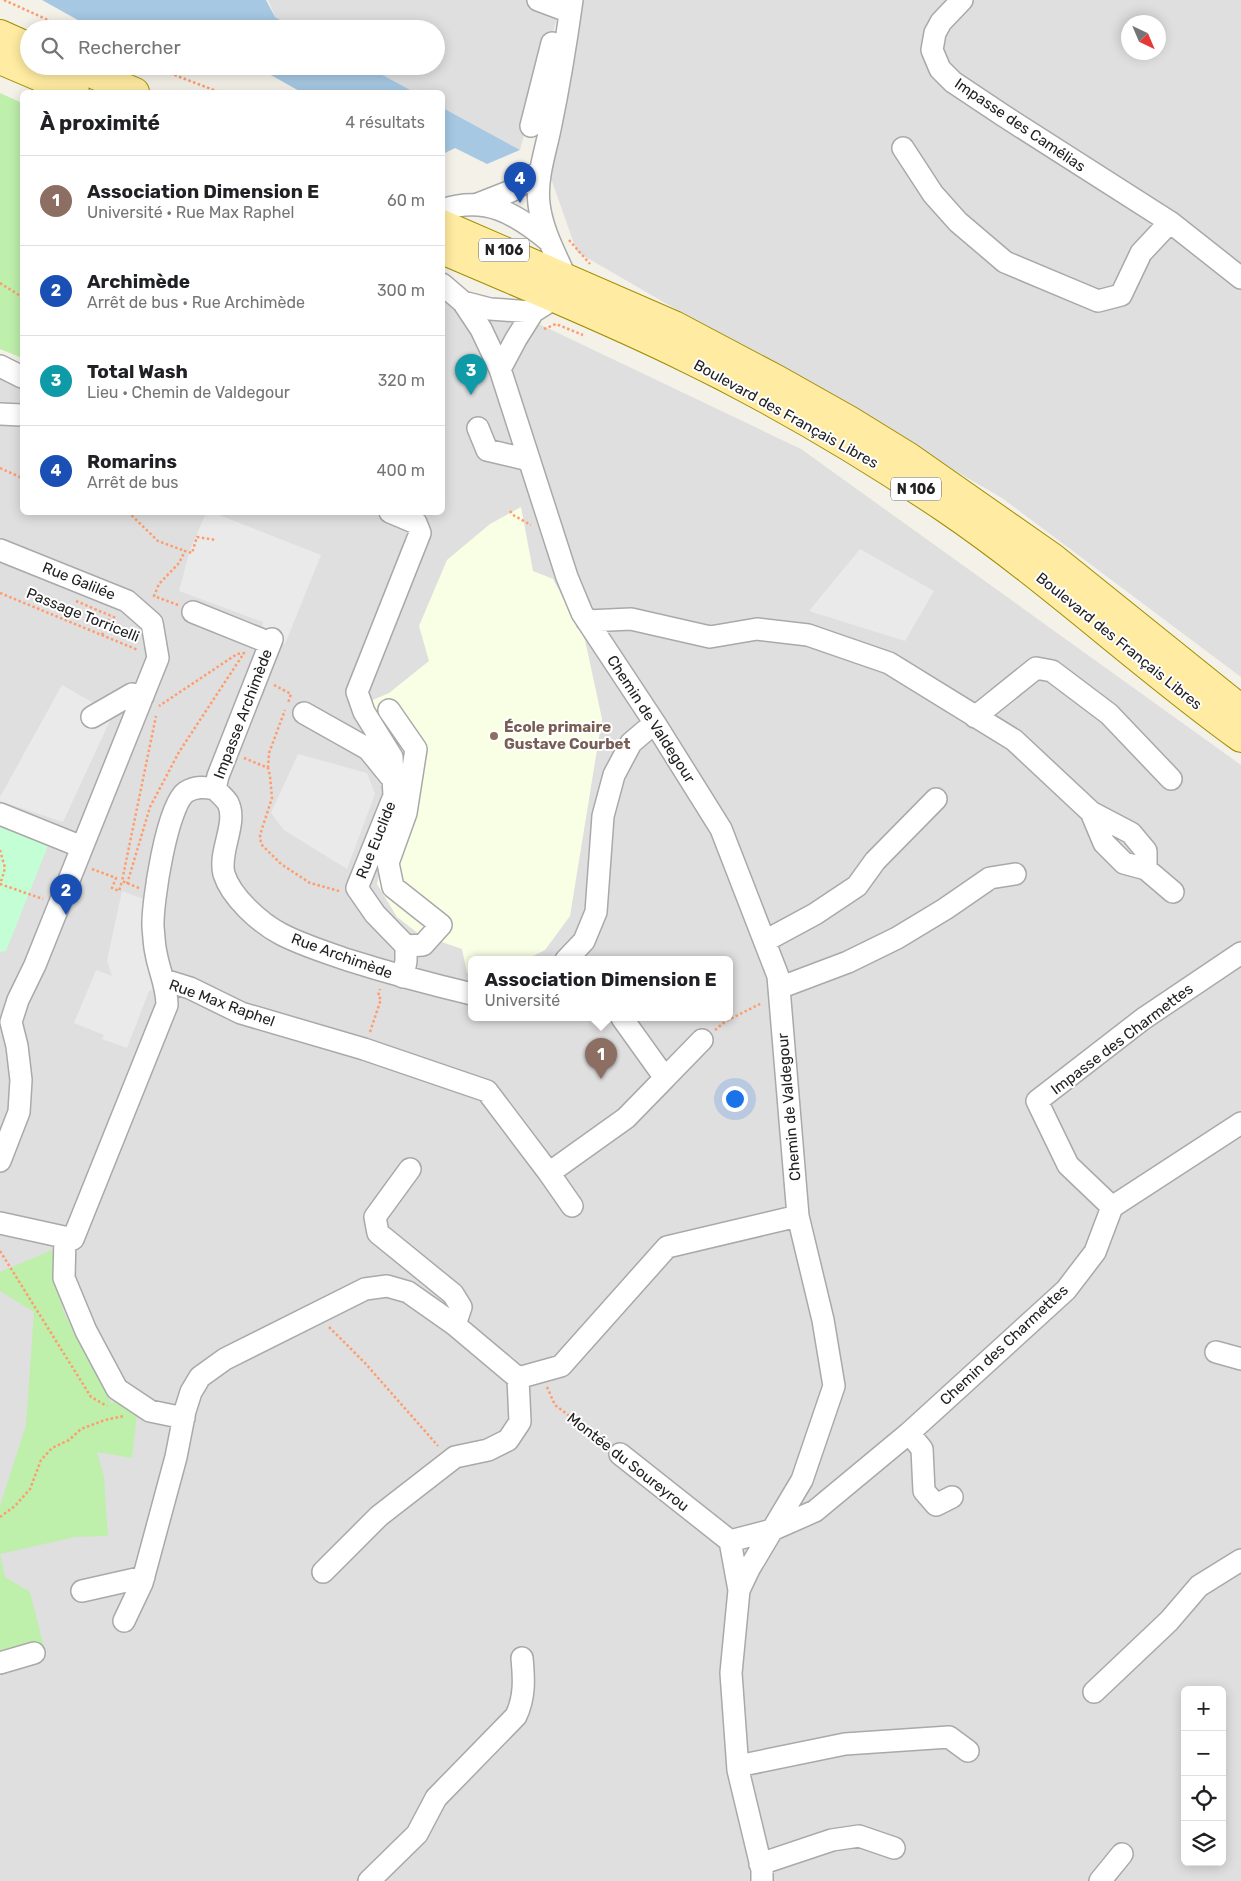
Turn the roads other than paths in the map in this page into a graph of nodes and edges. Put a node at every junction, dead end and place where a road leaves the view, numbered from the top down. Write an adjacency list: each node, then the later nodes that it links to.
1 (538, 0): 3 (street)
2 (962, 0): 18 (street, Impasse des Camélias)
3 (571, 6): 5 (street)
4 (0, 34): 6 (main road)
5 (566, 34): 13 (street); 15 (street)
6 (20, 43)
7 (0, 60): 8 (main road)
8 (20, 69)
9 (35, 75): 11 (main road)
10 (95, 75): 12 (main road)
11 (70, 90)
12 (131, 90)
13 (531, 126)
14 (903, 148): 18 (street)
15 (540, 171): 16 (street); 20 (street)
16 (478, 204): 17 (street); 20 (street)
17 (445, 209)
18 (1170, 222): 22 (street, Impasse des Camélias)
19 (445, 226): 24 (main road, Boulevard des Français Libres / N 106)
20 (557, 238): 24 (street)
21 (445, 251): 24 (main road, Boulevard des Français Libres / N 106)
22 (1241, 278)
23 (445, 289): 25 (street)
24 (551, 295): 25 (street); 27 (street); 36 (main road, Boulevard des Français Libres / N 106); 42 (main road, Boulevard des Français Libres / N 106)
25 (453, 303): 27 (street, Chemin de Valdegour)
26 (0, 366): 28 (street)
27 (500, 369): 30 (street, Chemin de Valdegour)
28 (20, 376)
29 (478, 428): 30 (street)
30 (529, 460): 34 (street, Chemin de Valdegour)
31 (397, 515): 44 (street, Rue Euclide)
32 (0, 550): 35 (street, Rue Galilée)
33 (193, 612): 45 (street, Impasse Archimède)
34 (587, 621): 40 (street); 41 (street, Chemin de Valdegour)
35 (143, 696): 39 (street); 48 (street)
36 (1241, 709)
37 (389, 710): 52 (street)
38 (304, 713): 44 (street)
39 (92, 717)
40 (975, 717): 43 (street); 50 (street)
41 (656, 726): 51 (street, Chemin de Valdegour); 54 (street)
42 (1241, 738)
43 (1172, 779)
44 (393, 780): 52 (street, Rue Euclide)
45 (215, 789): 55 (street, Rue Archimède); 56 (street)
46 (936, 799): 51 (street)
47 (0, 814): 48 (street)
48 (82, 847): 59 (street)
49 (1014, 874): 58 (street)
50 (1173, 892)
51 (765, 941): 58 (street, Chemin de Valdegour)
52 (406, 946): 55 (street)
53 (1241, 953): 68 (street, Impasse des Charmettes)
54 (570, 956)
55 (403, 977): 57 (street, Rue Archimède)
56 (164, 980): 66 (street, Rue Max Raphel); 71 (street, Rue Max Raphel)
57 (468, 993)
58 (780, 993): 69 (street, Chemin de Valdegour)
59 (9, 998): 64 (street)
60 (624, 1021): 62 (street)
61 (702, 1040): 62 (street)
62 (665, 1078): 66 (street)
63 (1241, 1123): 68 (street)
64 (0, 1161)
65 (410, 1169): 72 (street)
66 (549, 1174): 67 (street, Rue Max Raphel)
67 (572, 1206)
68 (1112, 1207): 77 (street, Chemin des Charmettes)
69 (798, 1216): 75 (street); 80 (street, Chemin de Valdegour)
70 (0, 1223): 71 (street)
71 (65, 1237): 76 (street)
72 (455, 1325): 75 (street); 76 (street)
73 (1216, 1352): 74 (street)
74 (1241, 1359)
75 (518, 1378): 85 (street)
76 (184, 1418): 86 (street)
77 (909, 1433): 79 (street, Chemin des Charmettes); 81 (street)
78 (620, 1454): 83 (street, Montée du Soureyrou)
79 (844, 1486): 80 (street, Chemin des Charmettes); 82 (street, Chemin des Charmettes)
80 (796, 1488): 82 (street, Chemin de Valdegour)
81 (952, 1498)
82 (772, 1530): 83 (street, Chemin des Charmettes); 87 (street, Chemin de Valdegour)
83 (730, 1541): 87 (street)
84 (1241, 1560): 93 (street)
85 (323, 1572)
86 (144, 1577): 88 (street); 89 (street)
87 (739, 1590): 95 (street, Chemin de Valdegour)
88 (82, 1591)
89 (124, 1621)
90 (34, 1653): 92 (street)
91 (522, 1658): 99 (street)
92 (0, 1664)
93 (1094, 1692)
94 (968, 1751): 95 (street)
95 (738, 1766): 98 (street, Chemin de Valdegour)
96 (894, 1848): 98 (street)
97 (1122, 1854): 100 (street)
98 (761, 1873)
99 (370, 1881)
100 (1100, 1881)

